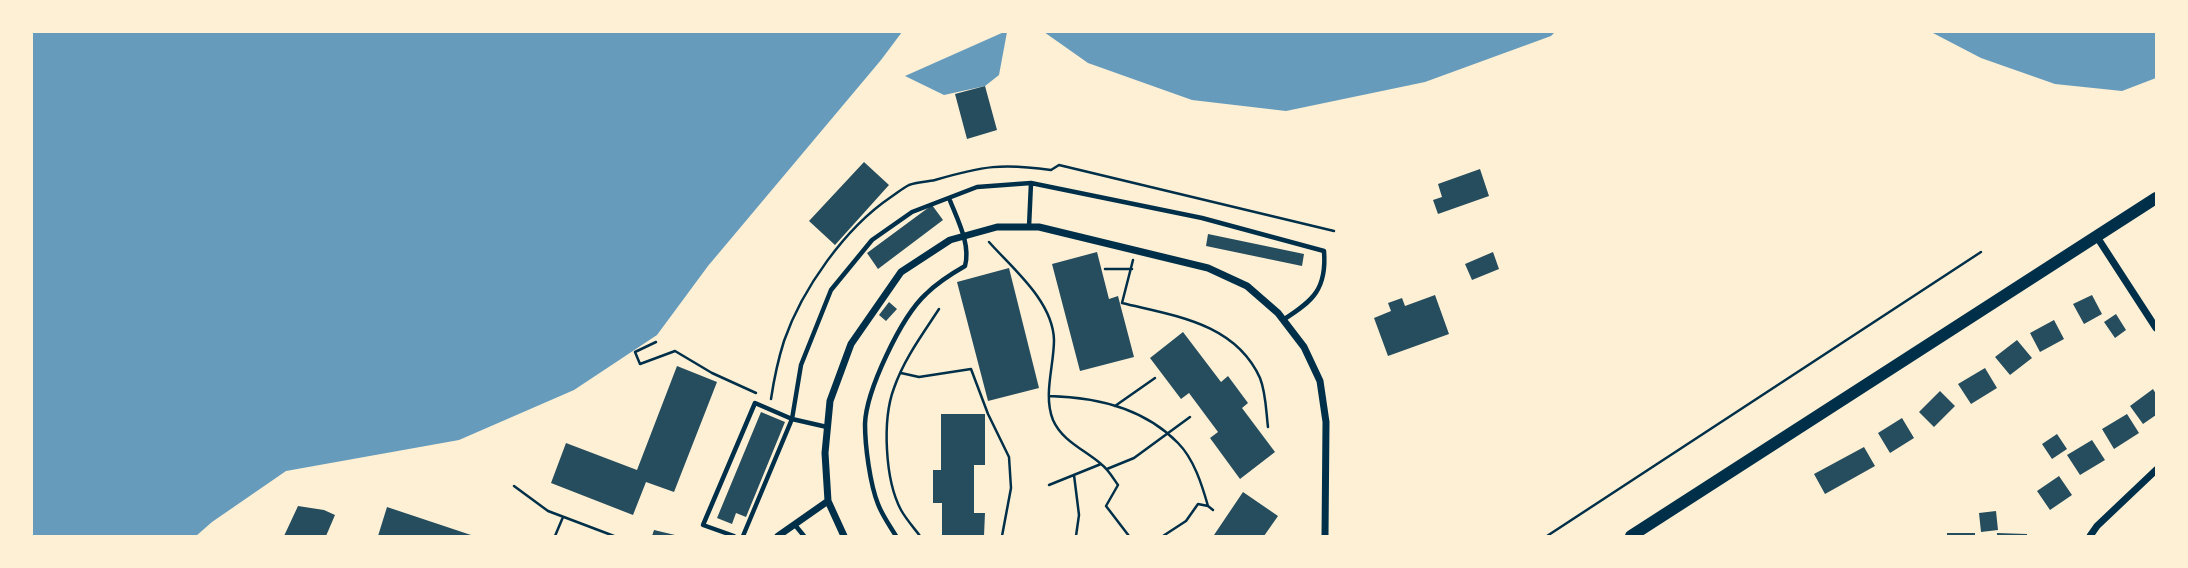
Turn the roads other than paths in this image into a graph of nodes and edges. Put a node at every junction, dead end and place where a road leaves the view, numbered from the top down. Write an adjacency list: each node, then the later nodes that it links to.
1 (1031, 183): 2 (lane); 4 (lane); 7 (lane)
2 (949, 198): 5 (lane); 9 (lane)
3 (2157, 198): 6 (main road)
4 (1029, 227): 5 (street); 7 (street)
5 (963, 236): 10 (street); 19 (lane)
6 (2097, 237): 8 (street); 21 (main road)
7 (1283, 320): 20 (street)
8 (2157, 328)
9 (792, 419): 10 (lane); 14 (lane); 15 (lane)
10 (828, 427): 12 (street)
11 (2157, 470): 22 (street)
12 (828, 502): 13 (street); 18 (street)
13 (795, 524): 16 (street); 17 (lane)
14 (734, 537)
15 (743, 537)
16 (778, 537)
17 (804, 537)
18 (844, 537)
19 (896, 537)
20 (1325, 537)
21 (1631, 537)
22 (2090, 537)

